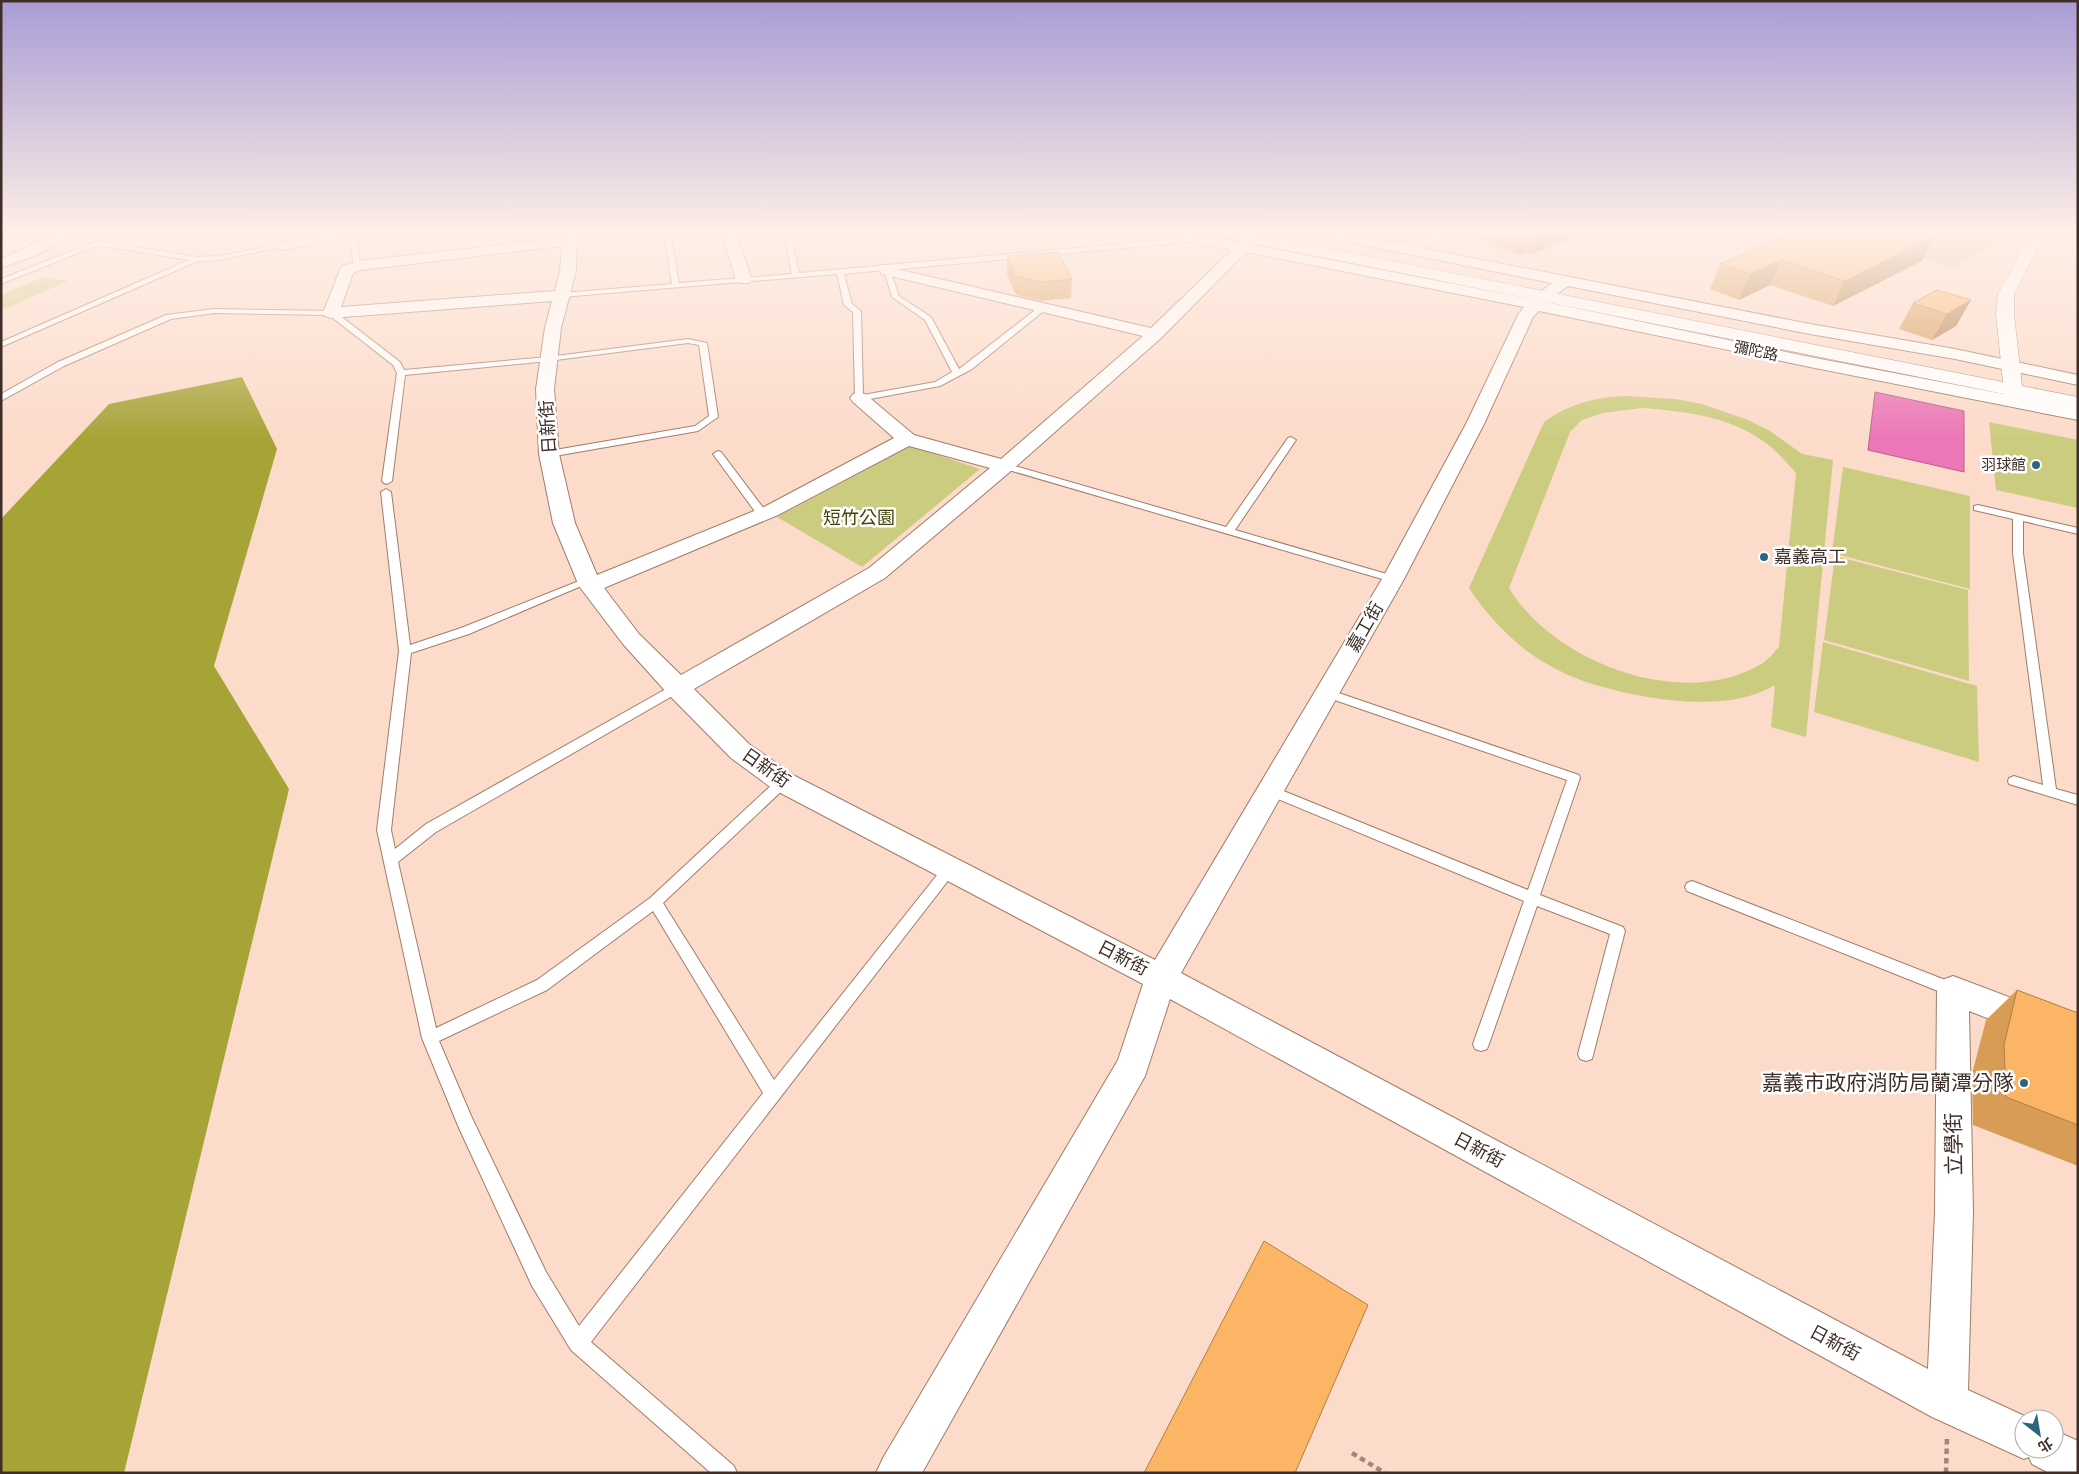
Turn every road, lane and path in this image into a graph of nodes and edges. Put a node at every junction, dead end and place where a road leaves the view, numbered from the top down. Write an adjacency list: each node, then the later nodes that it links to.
1 (100, 302): 17 (lane)
2 (336, 302): 14 (street)
3 (475, 302): 14 (street)
4 (561, 302): 18 (street, 日新街)
5 (847, 302): 25 (lane)
6 (902, 302): 20 (lane)
7 (1016, 302): 13 (street)
8 (1189, 302): 15 (street)
9 (1540, 302): 38 (street, 嘉工街)
10 (1597, 302): 16 (street, 彌陀路)
11 (1597, 302): 16 (street, 彌陀路)
12 (2006, 302): 22 (street)
13 (1042, 308): 15 (street); 20 (lane)
14 (332, 313): 19 (lane); 24 (lane)
15 (1155, 334): 32 (street)
16 (1830, 344): 22 (street, 彌陀路); 22 (street, 彌陀路)
17 (1, 345)
18 (548, 359): 19 (lane); 30 (street, 日新街); 30 (lane)
19 (401, 373): 40 (lane)
20 (957, 373): 25 (lane)
21 (2078, 380): 22 (street, 彌陀路)
22 (2012, 384): 23 (street, 彌陀路); 26 (street, 彌陀路); 27 (street, 彌陀路)
23 (2078, 391)
24 (1, 398)
25 (859, 398): 28 (street)
26 (2078, 403)
27 (2078, 414)
28 (907, 439): 32 (street); 34 (street)
29 (1291, 440): 36 (lane)
30 (549, 454): 39 (street, 日新街)
31 (718, 454): 34 (lane)
32 (1005, 466): 36 (lane); 41 (street)
33 (1978, 508): 35 (lane)
34 (762, 514): 39 (street)
35 (2018, 517): 37 (lane); 46 (lane)
36 (1229, 531): 38 (lane)
37 (2078, 532)
38 (1393, 579): 42 (street, 嘉工街)
39 (589, 583): 40 (lane); 41 (street, 日新街)
40 (405, 652): 48 (lane)
41 (677, 688): 44 (street, 日新街); 48 (lane)
42 (1327, 692): 45 (street, 嘉工街); 51 (lane)
43 (2014, 781): 46 (lane)
44 (782, 782): 49 (street, 日新街); 52 (lane)
45 (1271, 791): 51 (lane); 53 (street, 嘉工街)
46 (2050, 792): 47 (lane)
47 (2078, 800)
48 (391, 860): 55 (lane)
49 (950, 869): 53 (street, 日新街); 59 (lane)
50 (1692, 887): 54 (lane)
51 (1532, 898): 57 (lane); 58 (lane)
52 (655, 902): 55 (lane); 59 (lane)
53 (1161, 978): 61 (street, 日新街); 67 (street, 嘉工街)
54 (1952, 990): 56 (street); 61 (street, 立學街)
55 (430, 1038): 60 (lane)
56 (2078, 1038)
57 (1481, 1044)
58 (1586, 1054)
59 (773, 1094): 60 (lane)
60 (578, 1343): 66 (lane)
61 (1947, 1402): 62 (street, 日新街)
62 (2014, 1433)
63 (1352, 1453): 68 (path)
64 (2064, 1457): 65 (street)
65 (2078, 1464)
66 (728, 1473)
67 (898, 1473)
68 (1385, 1473)

